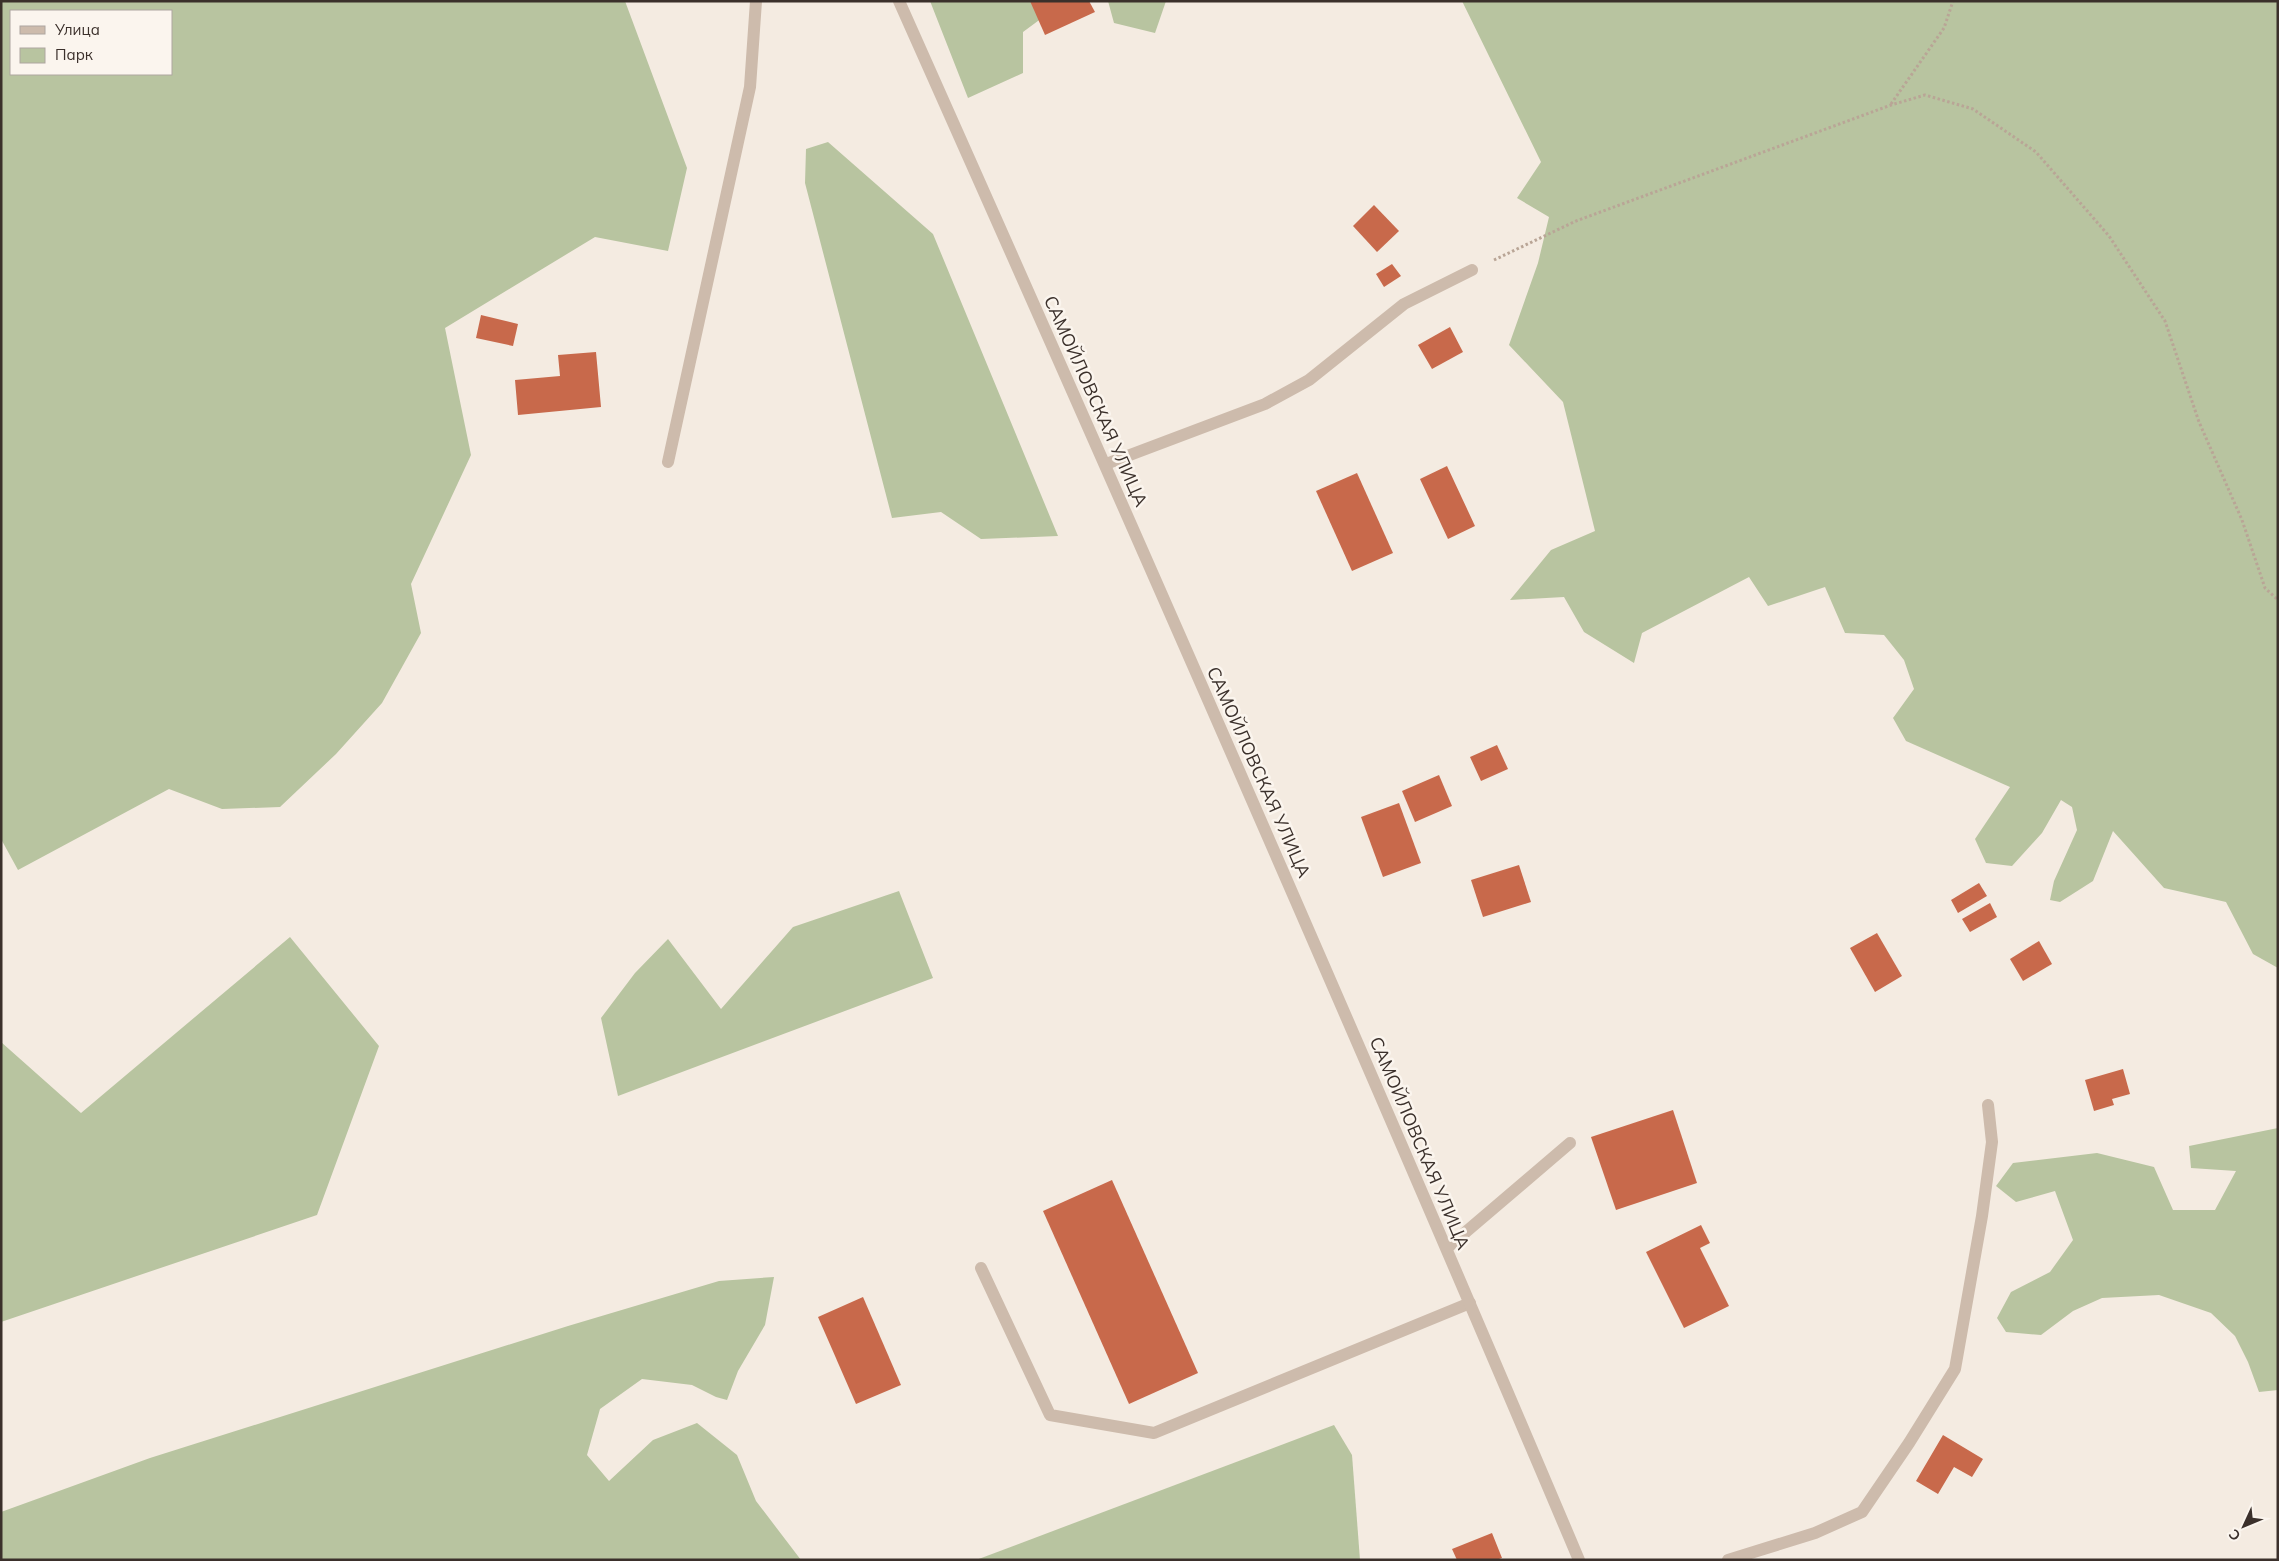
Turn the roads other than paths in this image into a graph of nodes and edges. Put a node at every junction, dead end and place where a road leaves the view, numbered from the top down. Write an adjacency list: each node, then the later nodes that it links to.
1 (756, 1): 4 (street)
2 (900, 1): 5 (street, САМОЙЛОВСКАЯ УЛИЦА)
3 (1472, 270): 5 (street)
4 (668, 462)
5 (1106, 464): 8 (street, САМОЙЛОВСКАЯ УЛИЦА)
6 (1988, 1106): 12 (street)
7 (1570, 1143): 8 (street)
8 (1447, 1248): 10 (street, САМОЙЛОВСКАЯ УЛИЦА)
9 (980, 1268): 10 (street)
10 (1470, 1303): 11 (street, САМОЙЛОВСКАЯ УЛИЦА)
11 (1579, 1560)
12 (1728, 1560)

